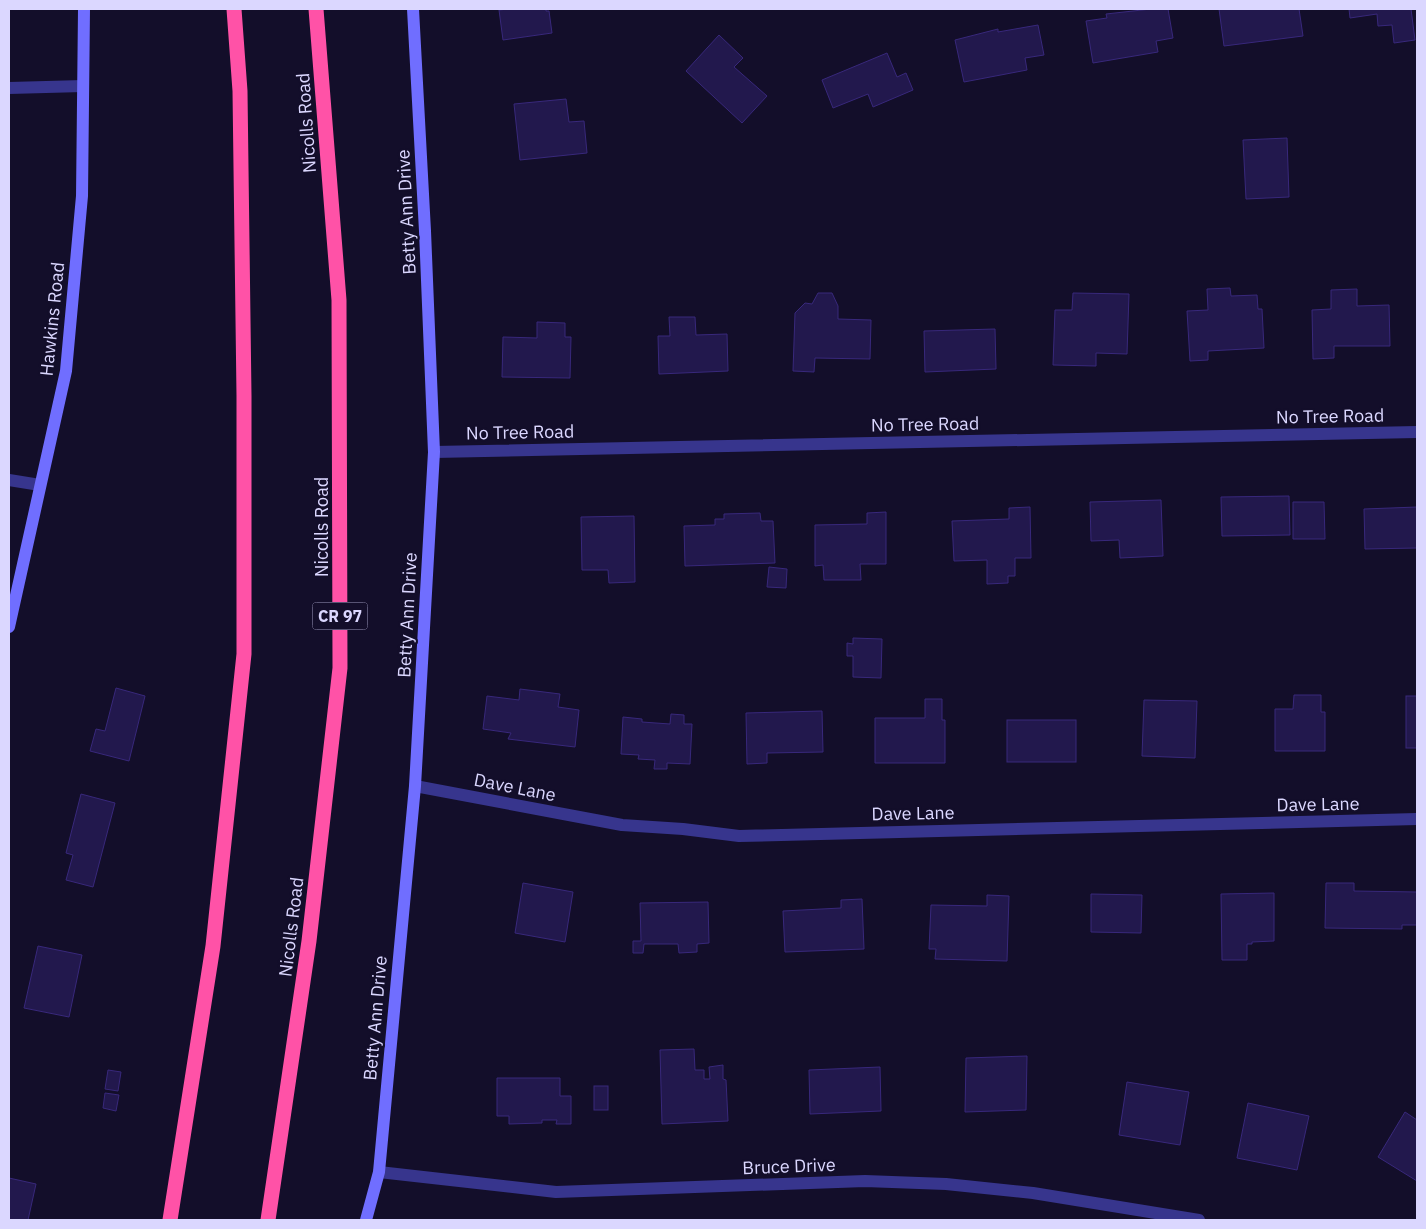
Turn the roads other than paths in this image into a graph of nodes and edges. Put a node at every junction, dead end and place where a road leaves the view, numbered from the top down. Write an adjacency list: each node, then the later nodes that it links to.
1 (84, 9): 5 (street, Hawkins Road)
2 (234, 9): 15 (highway)
3 (316, 9): 16 (highway, Nicolls Road / CR 97)
4 (413, 9): 8 (street, Betty Ann Drive)
5 (83, 86): 6 (street); 10 (street, Hawkins Road)
6 (9, 88)
7 (1417, 432): 8 (street, No Tree Road)
8 (434, 452): 12 (street, Betty Ann Drive)
9 (9, 480): 10 (street)
10 (40, 485): 11 (street, Hawkins Road)
11 (9, 627)
12 (415, 786): 13 (street, Dave Lane); 14 (street, Betty Ann Drive)
13 (1417, 819)
14 (379, 1172): 17 (street, Betty Ann Drive); 18 (street, Bruce Drive)
15 (170, 1220)
16 (268, 1220)
17 (366, 1220)
18 (1199, 1220)

